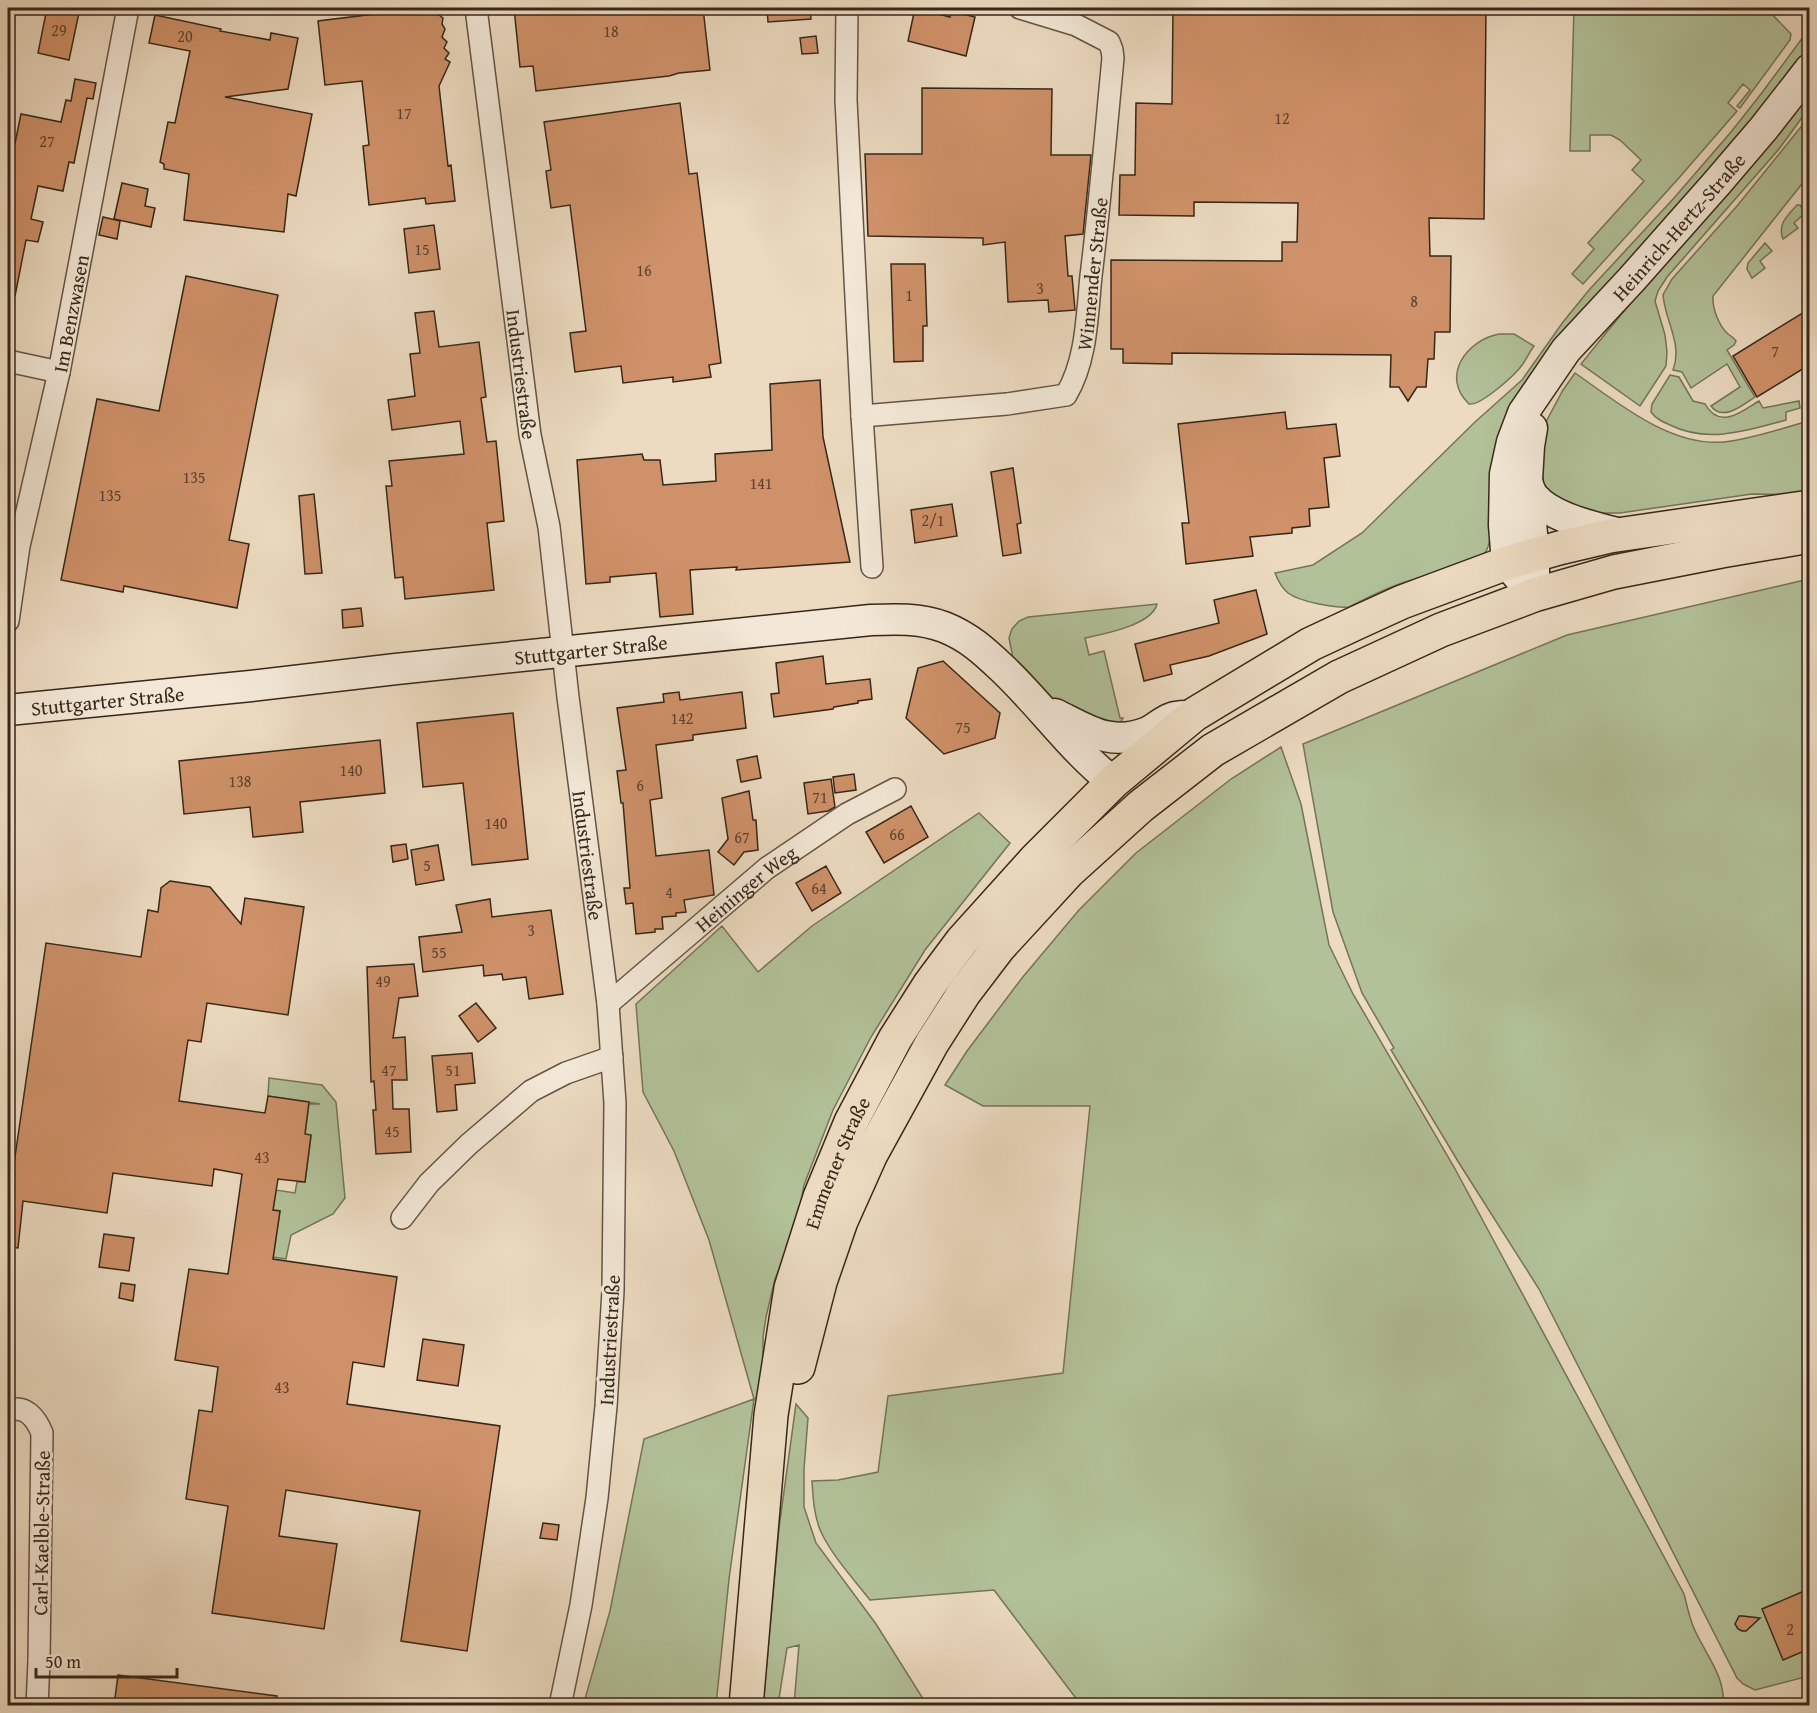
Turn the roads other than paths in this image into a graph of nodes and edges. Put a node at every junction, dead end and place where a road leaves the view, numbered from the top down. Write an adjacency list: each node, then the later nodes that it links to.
1 (128, 8): 7 (street, Im Benzwasen)
2 (476, 8): 19 (street, Industriestraße)
3 (847, 8): 9 (street)
4 (1020, 8): 9 (street, Winnender Straße)
5 (1809, 69): 8 (street, Heinrich-Hertz-Straße)
6 (8, 362): 7 (street)
7 (59, 372): 14 (street, Im Benzwasen)
8 (1543, 381): 10 (street, Heinrich-Hertz-Straße); 15 (street, Heinrich-Hertz-Straße)
9 (862, 416): 16 (street)
10 (1527, 480): 12 (street); 15 (street, Heinrich-Hertz-Straße)
11 (1809, 507): 12 (main road, Emmener Straße)
12 (1623, 534): 15 (main road, Emmener Straße)
13 (1809, 536): 17 (main road, Emmener Straße)
14 (13, 545): 18 (street, Im Benzwasen)
15 (1520, 559): 17 (street, Heinrich-Hertz-Straße); 22 (main road, Emmener Straße)
16 (872, 567)
17 (1534, 595): 26 (main road, Emmener Straße)
18 (8, 621)
19 (562, 652): 20 (street, Stuttgarter Straße); 21 (street, Stuttgarter Straße); 27 (street, Industriestraße)
20 (1041, 708): 23 (street); 24 (street, Stuttgarter Straße)
21 (8, 710)
22 (1195, 714): 23 (street); 24 (main road, Emmener Straße)
23 (1092, 733): 24 (street)
24 (1113, 782): 26 (main road); 31 (main road, Emmener Straße)
25 (895, 789): 27 (street, Heininger Weg)
26 (1141, 806): 31 (main road, Emmener Straße)
27 (608, 1004): 28 (street, Industriestraße)
28 (612, 1057): 29 (street); 33 (street, Industriestraße)
29 (402, 1218)
30 (8, 1411): 32 (street, Carl-Kaelble-Straße)
31 (754, 1629): 34 (main road, Emmener Straße)
32 (37, 1706)
33 (560, 1706)
34 (746, 1706)

